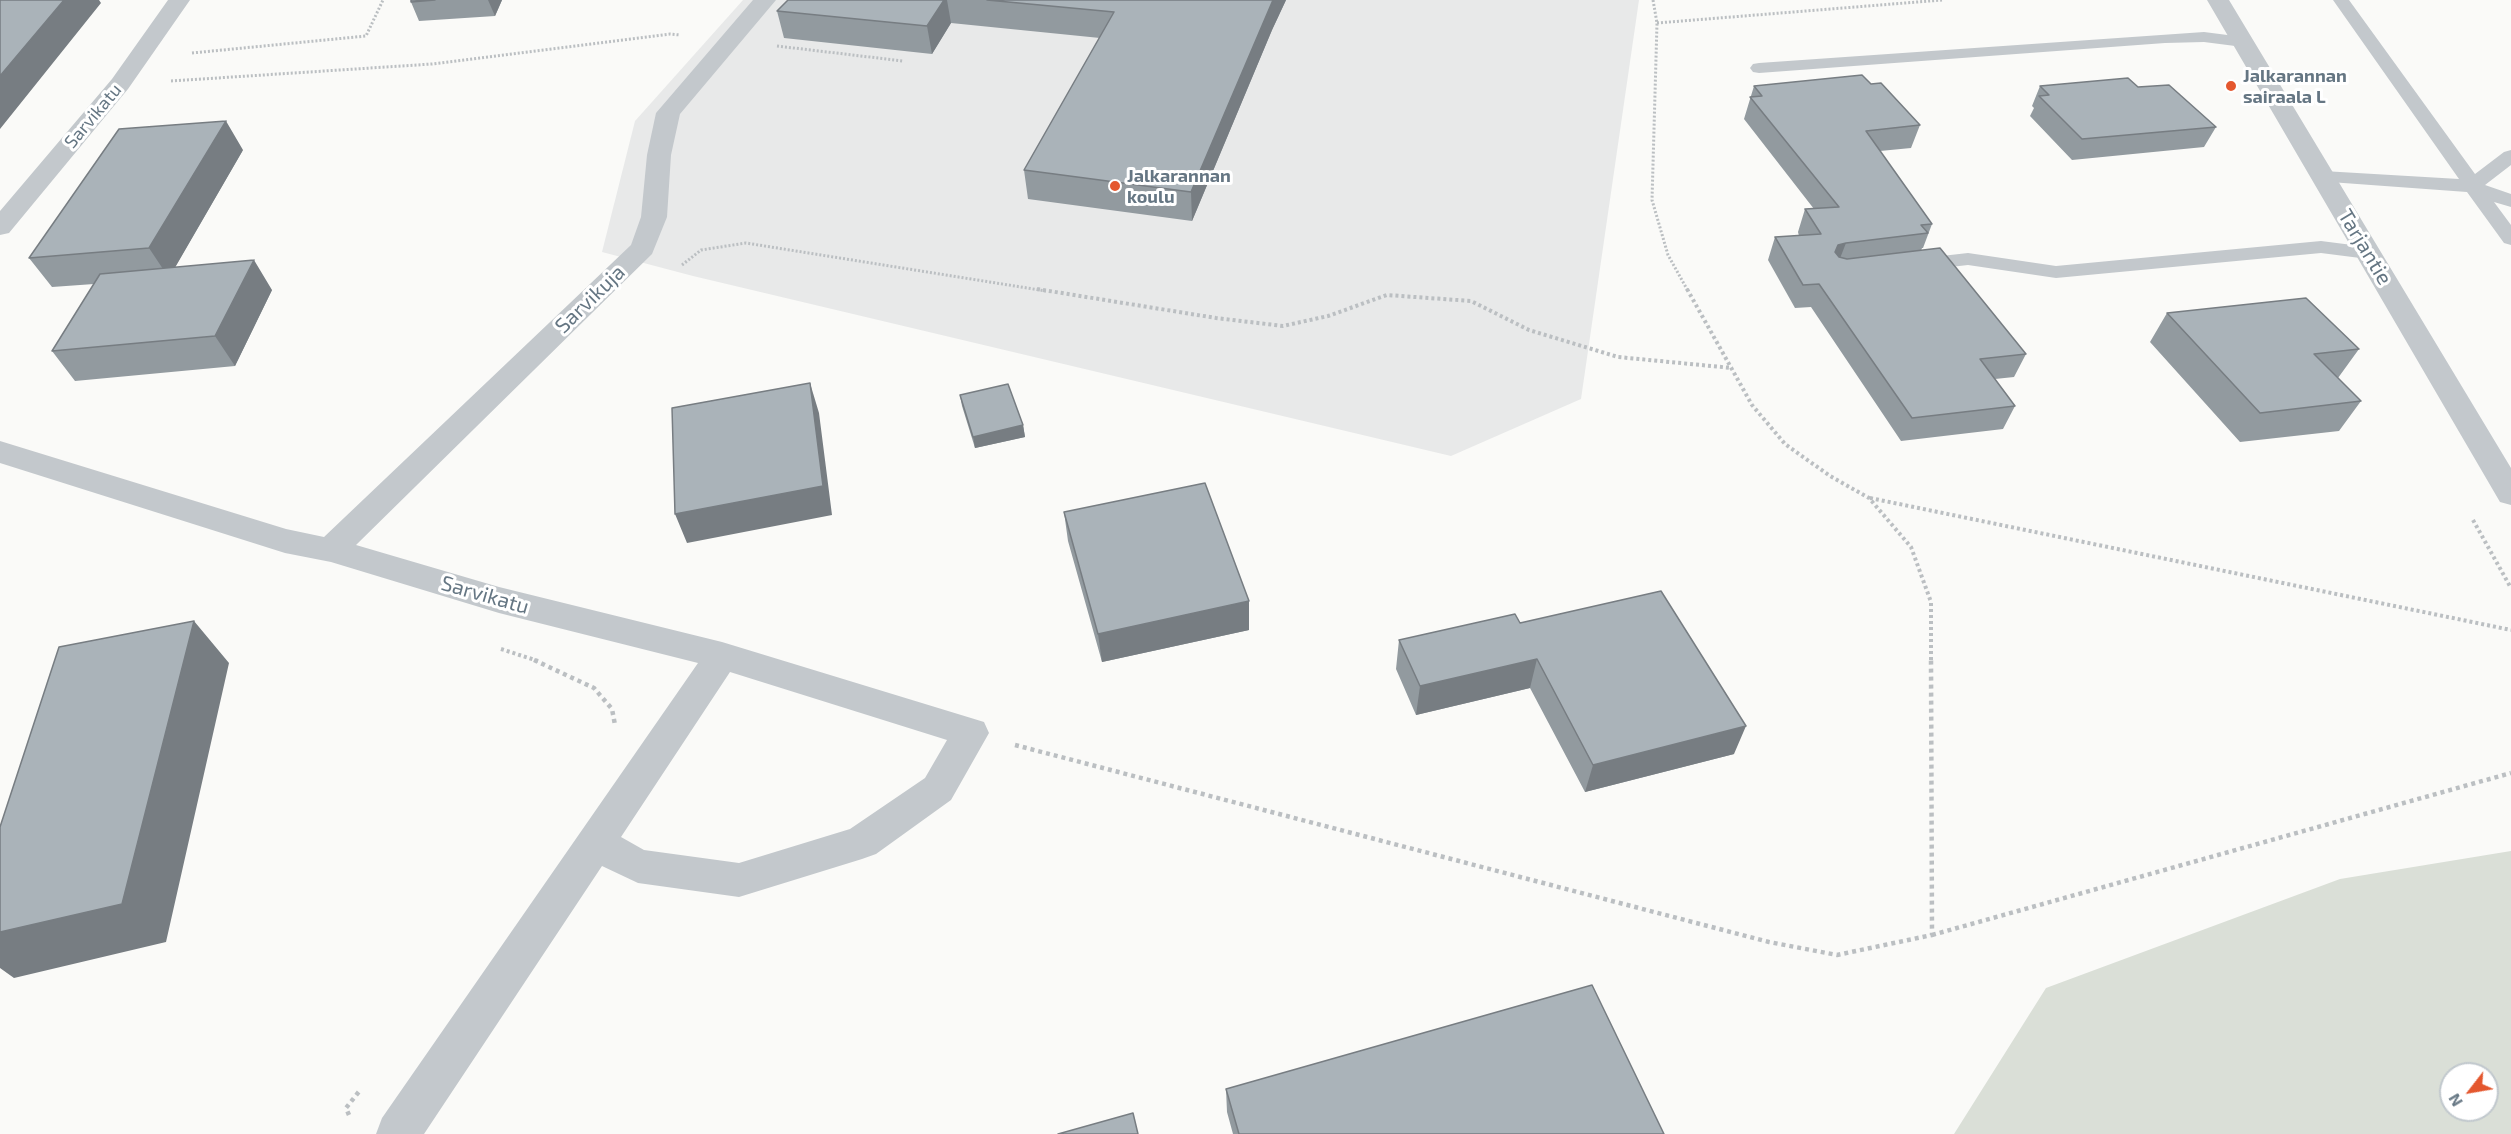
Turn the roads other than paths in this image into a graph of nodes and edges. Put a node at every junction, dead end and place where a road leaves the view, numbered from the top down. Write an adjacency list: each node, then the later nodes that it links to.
1 (179, 0): 11 (street, Sarvikatu)
2 (765, 0): 17 (street, Sarvikuja)
3 (2218, 0): 5 (street, Tarjantie)
4 (2341, 0): 9 (lane)
5 (2243, 42): 6 (lane); 8 (street, Tarjantie)
6 (1759, 68)
7 (2511, 156): 9 (lane)
8 (2323, 177): 9 (lane); 13 (street, Tarjantie)
9 (2471, 186): 10 (lane); 12 (lane)
10 (2511, 201)
11 (0, 227)
12 (2511, 239)
13 (2368, 253): 14 (lane); 16 (street, Tarjantie)
14 (1897, 267)
15 (0, 452): 17 (street, Sarvikatu)
16 (2511, 495)
17 (331, 550): 18 (street, Sarvikatu)
18 (722, 656): 19 (street); 19 (street, Sarvikatu)
19 (597, 843): 20 (street)
20 (398, 1134)

